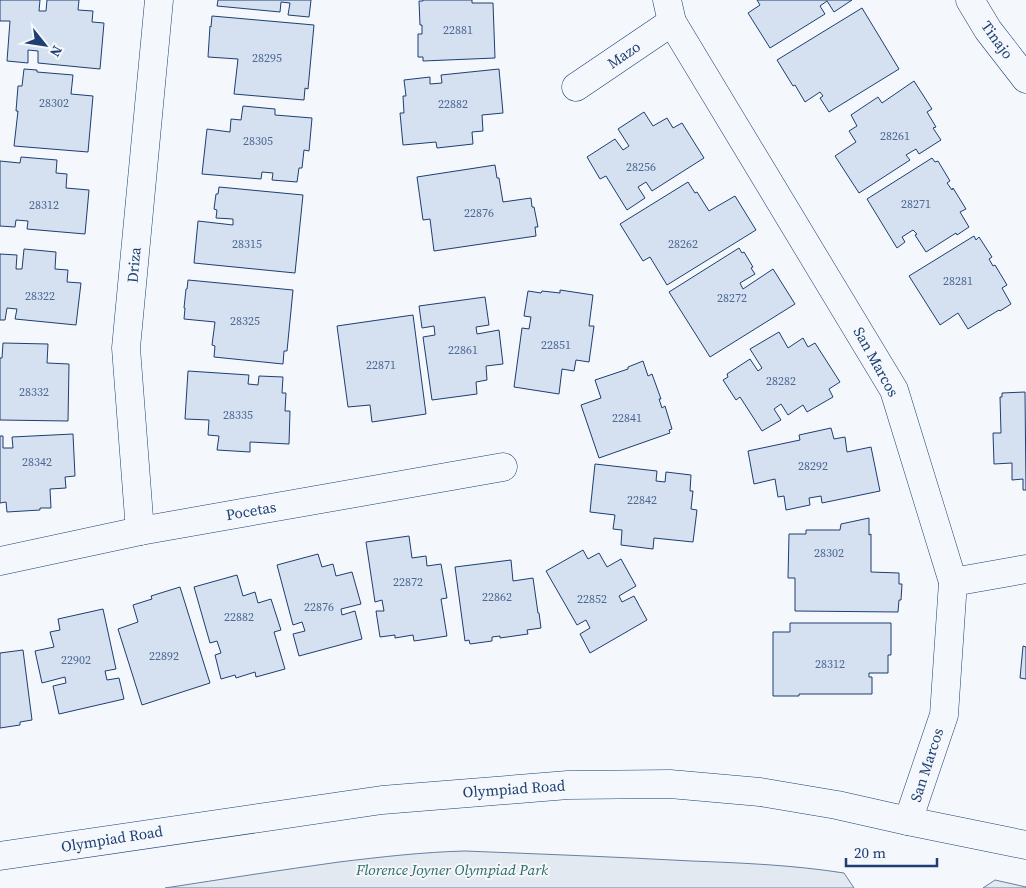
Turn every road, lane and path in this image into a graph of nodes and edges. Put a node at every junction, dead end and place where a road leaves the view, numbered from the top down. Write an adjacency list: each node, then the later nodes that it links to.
1 (159, 0): 7 (street, Driza)
2 (970, 0): 4 (street, Tinajo)
3 (669, 11): 5 (street, Mazo); 10 (street, San Marcos)
4 (1026, 78)
5 (576, 88)
6 (503, 467): 7 (street, Pocetas)
7 (140, 531): 8 (street, Pocetas)
8 (0, 561)
9 (1026, 569): 10 (street)
10 (953, 582): 11 (street, San Marcos)
11 (908, 821): 12 (street, Olympiad Road); 13 (street, Olympiad Road)
12 (1026, 845)
13 (0, 856)

